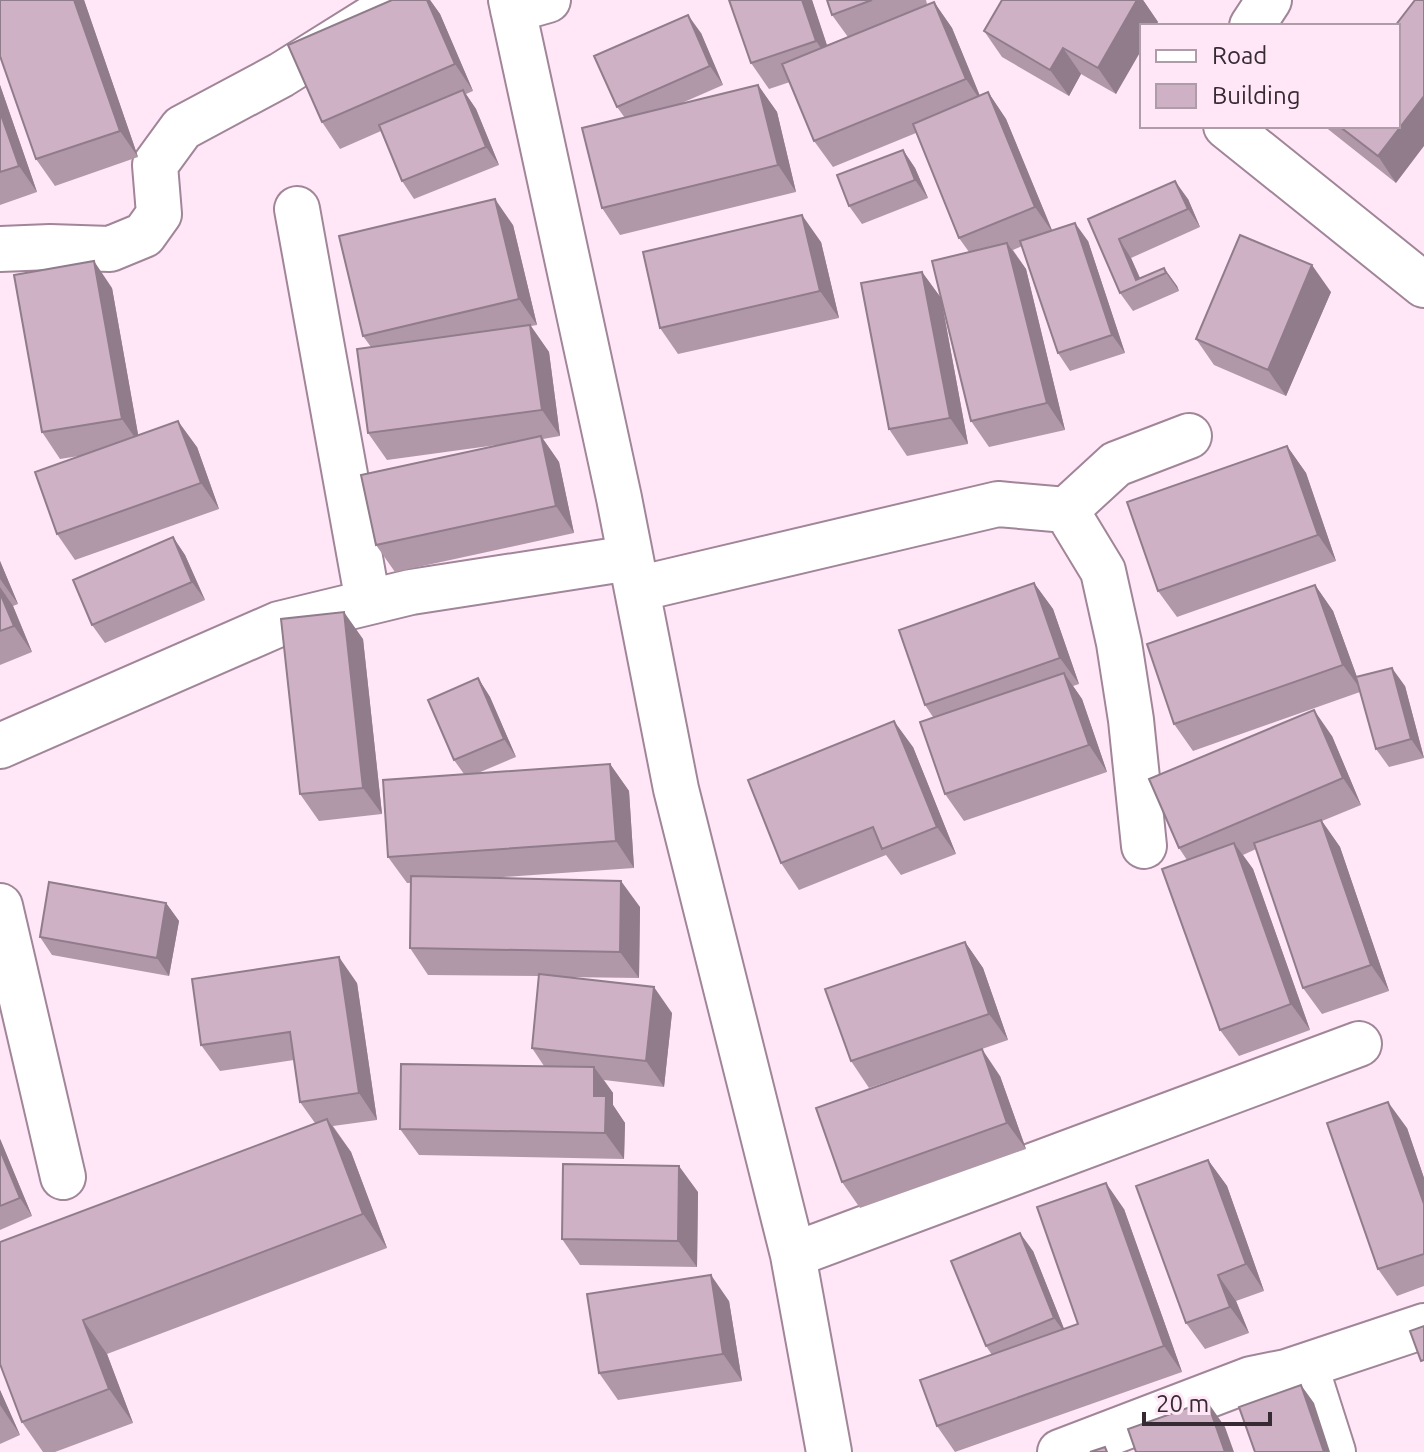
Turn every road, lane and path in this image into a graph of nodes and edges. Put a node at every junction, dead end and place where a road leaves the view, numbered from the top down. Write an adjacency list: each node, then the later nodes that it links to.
1 (401, 0): 7 (street)
2 (1269, 0): 4 (street)
3 (524, 3): 11 (street)
4 (1253, 24)
5 (1228, 128): 8 (street)
6 (297, 209): 12 (street)
7 (0, 249)
8 (1424, 285)
9 (1189, 436): 10 (street)
10 (1066, 510): 11 (street); 14 (street)
11 (634, 573): 12 (street); 18 (street)
12 (368, 602): 13 (street)
13 (0, 746)
14 (1144, 846)
15 (0, 906): 17 (street)
16 (1359, 1044): 18 (street)
17 (63, 1177)
18 (793, 1255): 21 (street)
19 (1424, 1326): 20 (street)
20 (1286, 1372): 22 (street); 23 (street)
21 (829, 1452)
22 (1060, 1452)
23 (1333, 1452)

